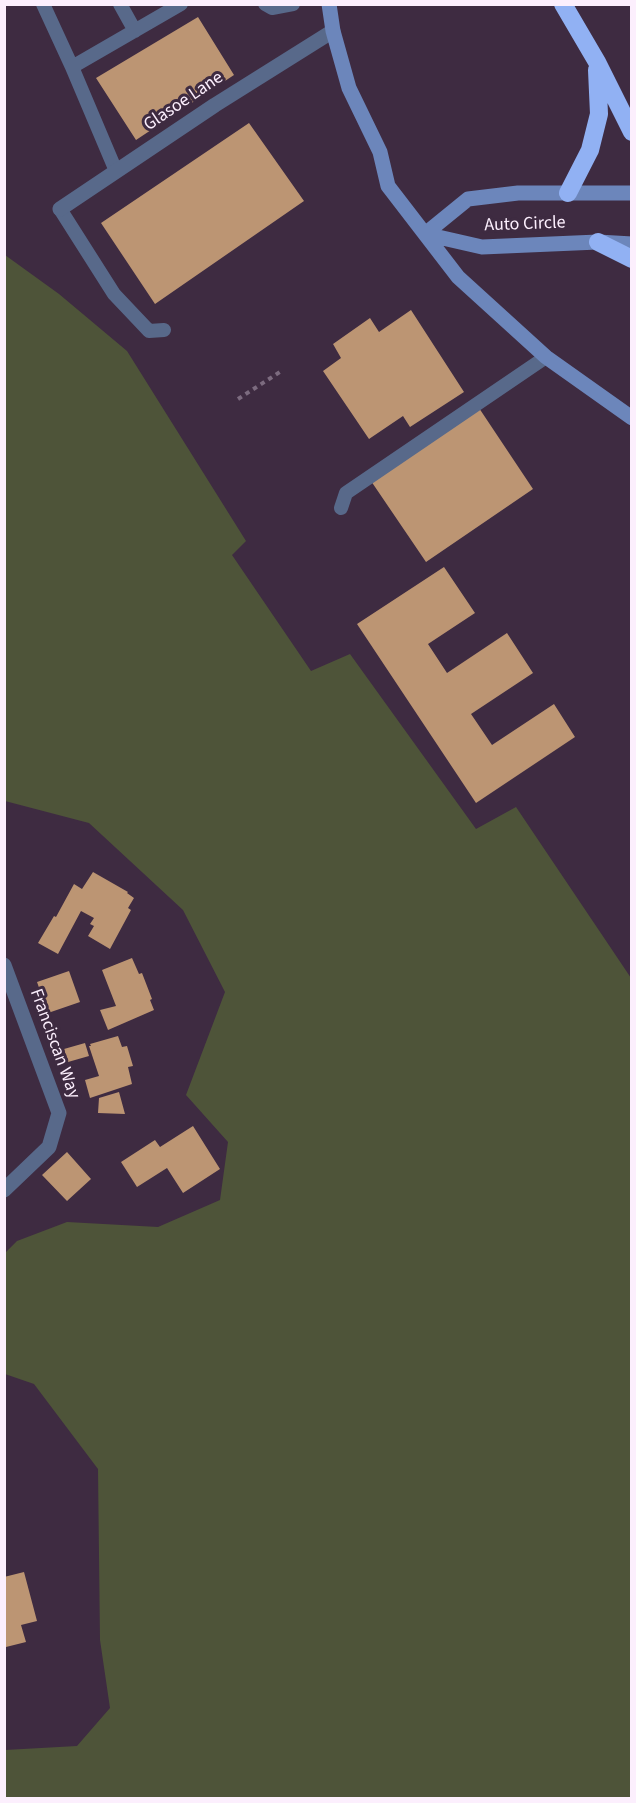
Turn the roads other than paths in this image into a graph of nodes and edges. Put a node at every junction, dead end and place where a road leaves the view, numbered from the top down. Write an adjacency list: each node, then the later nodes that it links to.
1 (43, 4): 11 (lane)
2 (120, 4): 8 (lane)
3 (181, 4): 8 (lane)
4 (265, 4): 5 (lane)
5 (293, 4)
6 (329, 4): 9 (street)
7 (563, 4): 10 (highway)
8 (135, 31): 11 (lane)
9 (333, 31): 13 (street, Glasoe Lane); 17 (street)
10 (597, 62): 12 (highway); 14 (highway)
11 (72, 67): 13 (lane)
12 (632, 132)
13 (116, 171): 16 (street, Glasoe Lane)
14 (568, 193): 15 (street, Auto Circle); 17 (street, Auto Circle)
15 (632, 193)
16 (60, 209): 21 (lane)
17 (425, 234): 18 (street, Auto Circle); 22 (street)
18 (598, 242): 19 (street, Auto Circle); 20 (highway)
19 (632, 244)
20 (632, 259)
21 (164, 330)
22 (546, 357): 23 (street); 24 (lane)
23 (632, 418)
24 (341, 508)
25 (4, 965): 26 (street, Franciscan Way)
26 (4, 1190)

